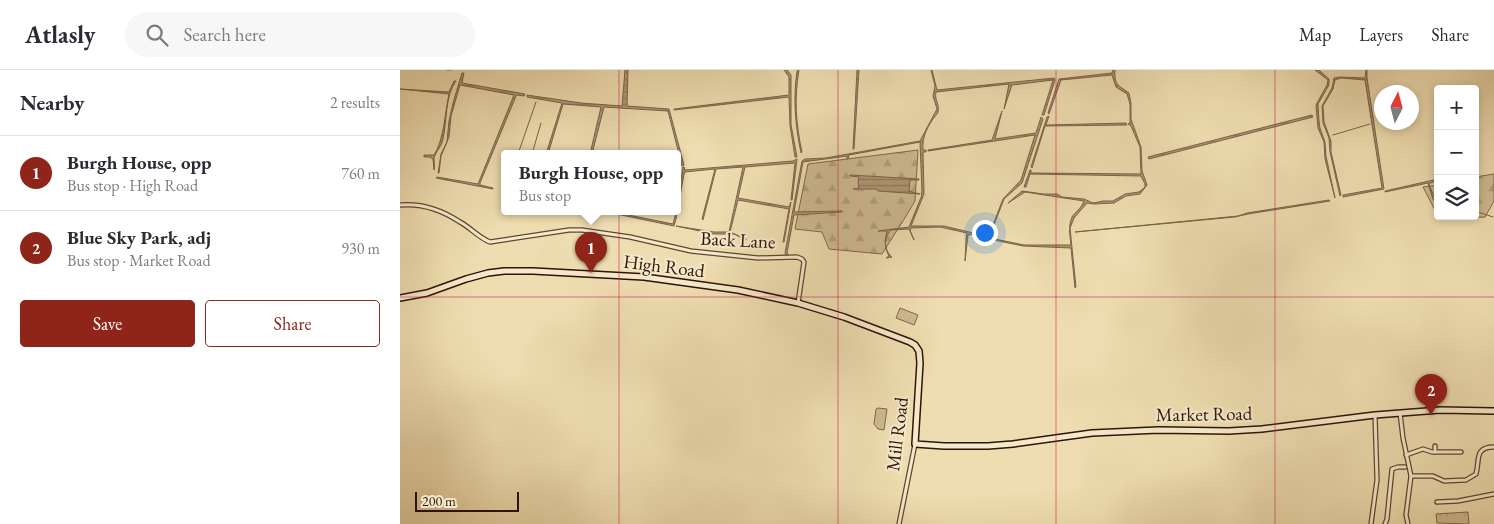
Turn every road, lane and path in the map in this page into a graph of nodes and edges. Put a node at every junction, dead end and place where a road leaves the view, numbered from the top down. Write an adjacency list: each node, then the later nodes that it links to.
1 (400, 205): 3 (street, Back Lane)
2 (400, 298): 3 (street, High Road)
3 (798, 303): 4 (street, High Road)
4 (918, 348): 8 (street, Mill Road)
5 (1494, 410): 6 (street, Market Road)
6 (1400, 413): 7 (street, Market Road); 13 (street)
7 (1374, 415): 8 (street, Market Road); 19 (street)
8 (914, 444): 18 (street, Mill Road)
9 (1435, 446): 11 (street)
10 (1494, 447): 15 (street)
11 (1435, 452): 12 (street); 13 (street)
12 (1461, 452)
13 (1406, 455): 15 (street)
14 (1405, 467): 20 (street)
15 (1411, 476): 21 (street)
16 (1494, 494): 17 (street)
17 (1437, 502)
18 (899, 524)
19 (1371, 524)
20 (1385, 524)
21 (1408, 524)

